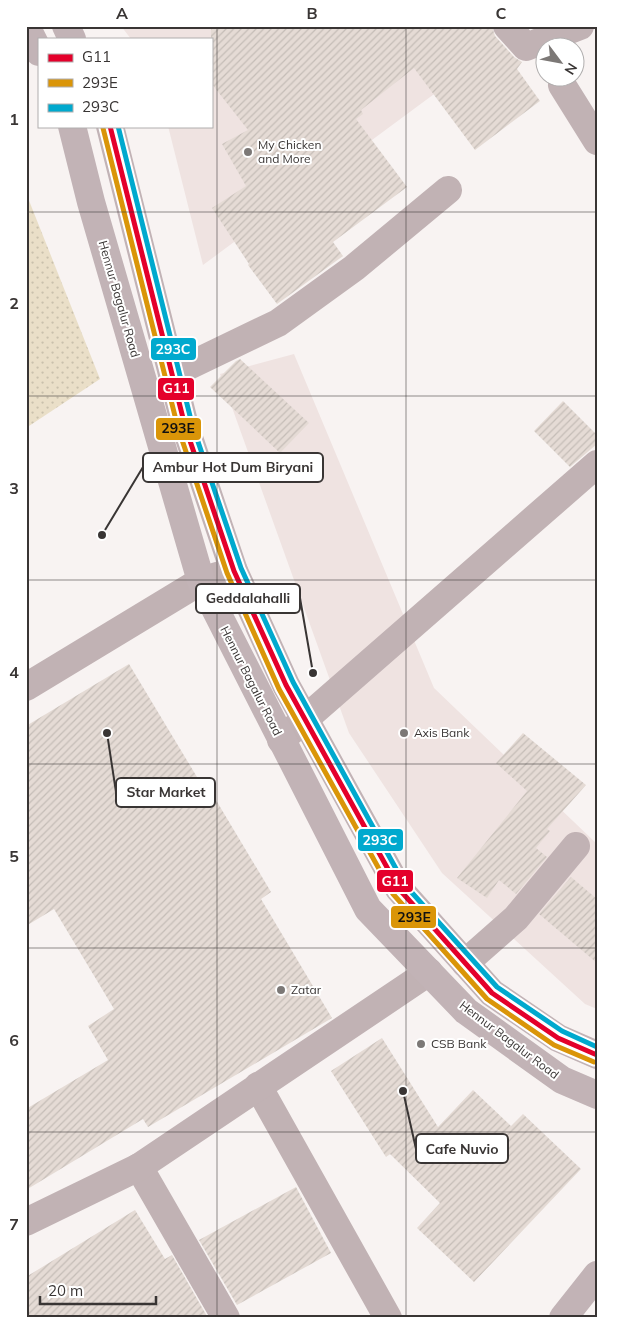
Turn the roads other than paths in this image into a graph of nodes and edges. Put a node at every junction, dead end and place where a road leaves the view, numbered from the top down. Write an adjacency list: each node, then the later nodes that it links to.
1 (26, 26): 6 (main road)
2 (66, 26): 5 (main road)
3 (507, 26): 4 (street)
4 (580, 26)
5 (72, 38)
6 (38, 50)
7 (564, 88): 10 (street)
8 (72, 128): 15 (main road, Hennur Bagalur Road)
9 (110, 128): 12 (main road)
10 (597, 141)
11 (448, 190): 12 (street)
12 (172, 374): 14 (main road)
13 (597, 464): 17 (street)
14 (234, 571): 15 (street); 17 (main road)
15 (201, 581): 16 (street); 18 (main road, Hennur Bagalur Road)
16 (26, 688)
17 (305, 720): 18 (street); 20 (main road)
18 (281, 740): 21 (main road, Hennur Bagalur Road)
19 (576, 846): 20 (street)
20 (465, 963): 22 (main road)
21 (429, 972): 23 (street); 24 (main road, Hennur Bagalur Road)
22 (597, 1055)
23 (258, 1086): 25 (street); 29 (street)
24 (597, 1094)
25 (139, 1167): 26 (street); 28 (street)
26 (26, 1222)
27 (597, 1275): 30 (main road)
28 (226, 1318)
29 (388, 1318)
30 (563, 1318)

